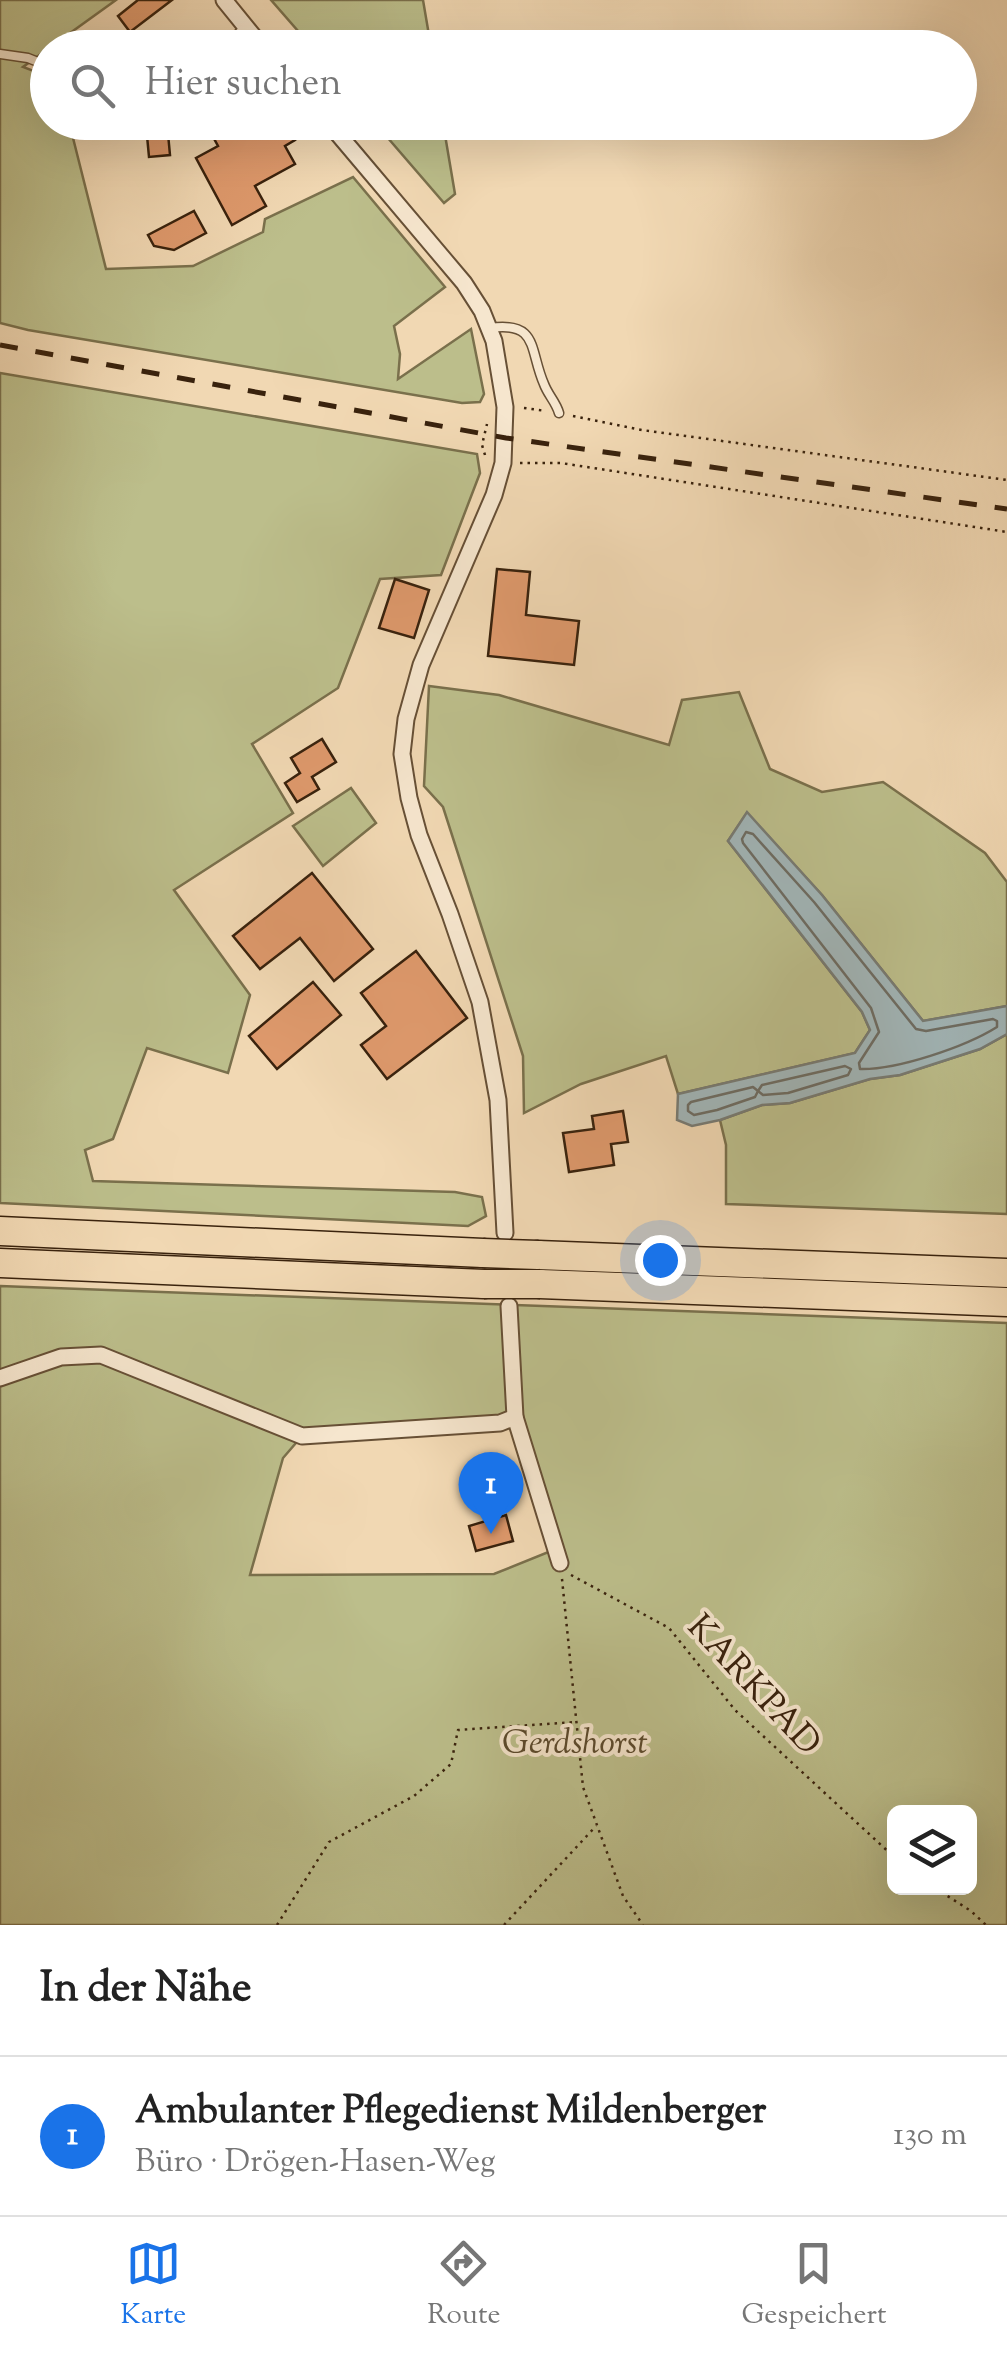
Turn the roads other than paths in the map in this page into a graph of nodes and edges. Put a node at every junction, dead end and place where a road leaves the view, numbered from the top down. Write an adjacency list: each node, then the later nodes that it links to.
1 (224, 0): 2 (street)
2 (245, 26): 3 (lane); 4 (street)
3 (241, 30)
4 (248, 30)
5 (0, 54): 6 (lane)
6 (30, 59)
7 (343, 140): 8 (street)
8 (490, 328): 9 (lane); 11 (street)
9 (559, 413)
10 (0, 1232): 13 (highway, bridge)
11 (505, 1233)
12 (0, 1263): 14 (highway, bridge)
13 (1007, 1272)
14 (1007, 1302)
15 (509, 1306): 17 (street)
16 (0, 1378): 17 (street)
17 (515, 1417): 18 (street)
18 (561, 1566)

